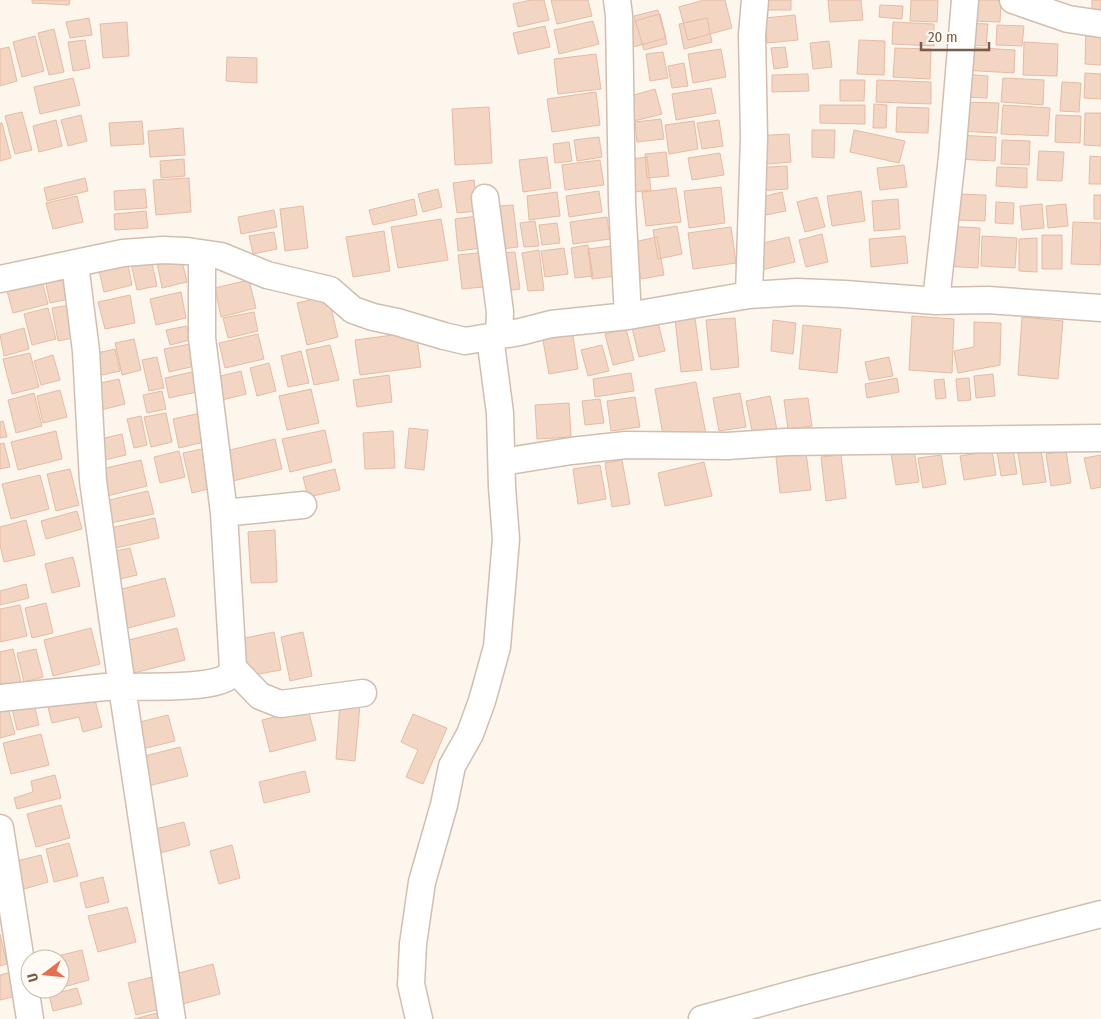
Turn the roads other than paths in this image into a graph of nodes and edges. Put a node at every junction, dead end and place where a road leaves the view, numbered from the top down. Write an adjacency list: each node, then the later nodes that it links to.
1 (617, 0): 13 (street)
2 (755, 0): 10 (street)
3 (965, 0): 11 (street)
4 (1013, 0): 5 (street)
5 (1101, 24)
6 (485, 198): 14 (street)
7 (202, 254): 8 (street); 14 (street); 18 (street)
8 (76, 264): 9 (street); 20 (street)
9 (0, 279)
10 (750, 295): 11 (street); 13 (street)
11 (936, 301): 12 (street)
12 (1101, 308)
13 (628, 316): 14 (street)
14 (484, 338): 16 (street)
15 (1101, 438): 16 (street)
16 (502, 462): 27 (street)
17 (303, 505): 18 (street)
18 (224, 513): 19 (street)
19 (233, 668): 20 (street); 21 (street)
20 (122, 687): 22 (street); 26 (street)
21 (363, 693)
22 (0, 698)
23 (0, 828): 25 (street)
24 (1101, 914): 28 (street)
25 (30, 1019)
26 (172, 1019)
27 (419, 1019)
28 (702, 1019)

